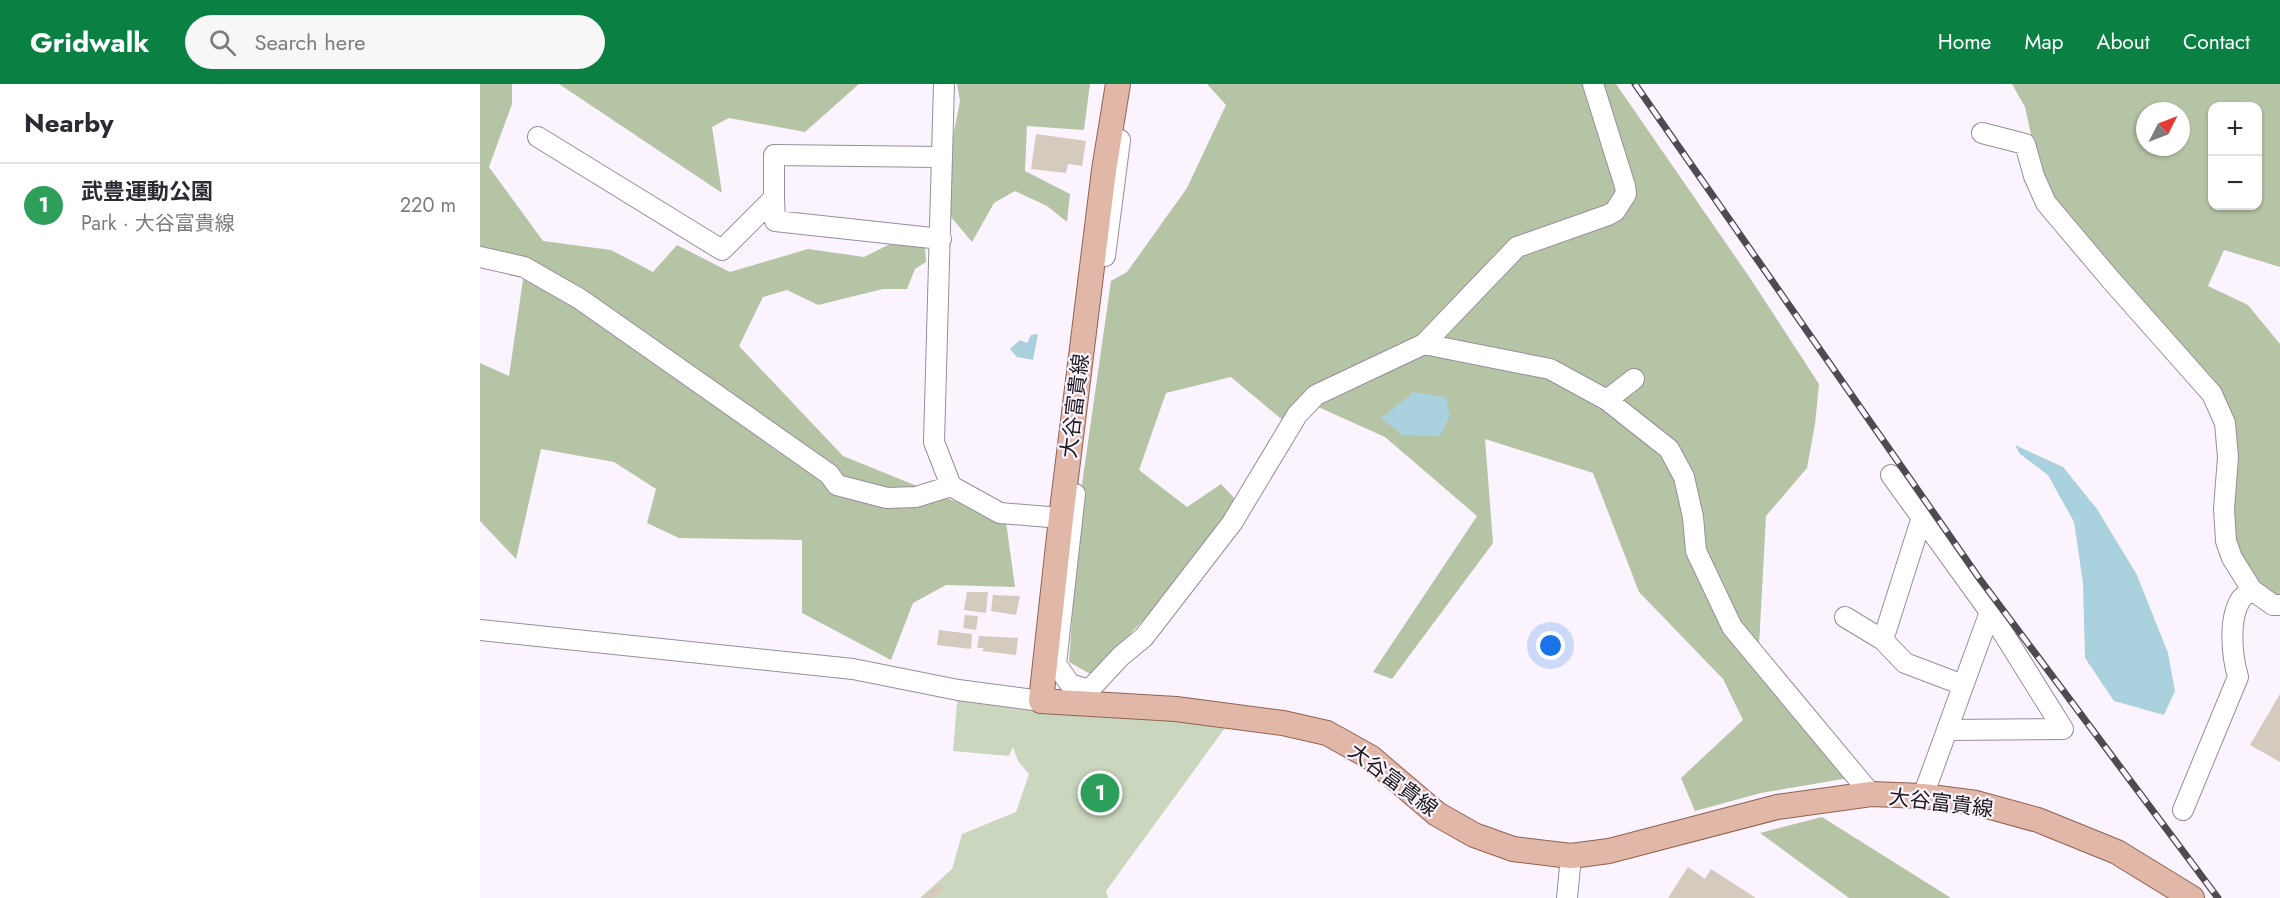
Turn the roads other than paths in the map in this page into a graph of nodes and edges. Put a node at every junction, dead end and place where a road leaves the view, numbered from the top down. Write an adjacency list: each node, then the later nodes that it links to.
1 (944, 84): 7 (street)
2 (1118, 84): 17 (main road, 大谷富貴線)
3 (1130, 84): 25 (street)
4 (1593, 84): 11 (street)
5 (1982, 133): 18 (street)
6 (538, 137): 8 (street)
7 (941, 157): 8 (street); 9 (street)
8 (774, 198): 9 (street)
9 (941, 239): 15 (street)
10 (480, 257): 15 (street)
11 (1424, 345): 13 (street); 25 (street)
12 (1634, 378): 13 (street)
13 (1607, 400): 28 (street)
14 (1891, 474): 16 (street)
15 (951, 486): 17 (street)
16 (1922, 517): 20 (street); 23 (street)
17 (1061, 518): 26 (main road, 大谷富貴線)
18 (2252, 590): 19 (street); 30 (street)
19 (2280, 605)
20 (1990, 612): 24 (street); 27 (street)
21 (1845, 616): 23 (street)
22 (480, 630): 26 (street)
23 (1883, 640): 24 (street)
24 (1964, 685): 27 (street)
25 (1083, 696): 26 (main road, 大谷富貴線); 31 (main road, 大谷富貴線)
26 (1041, 701)
27 (1947, 730): 29 (street)
28 (1871, 794): 29 (main road, 大谷富貴線); 31 (main road, 大谷富貴線)
29 (1923, 796): 33 (main road, 大谷富貴線)
30 (2183, 810)
31 (1571, 856): 32 (street)
32 (1566, 898)
33 (2192, 898)

